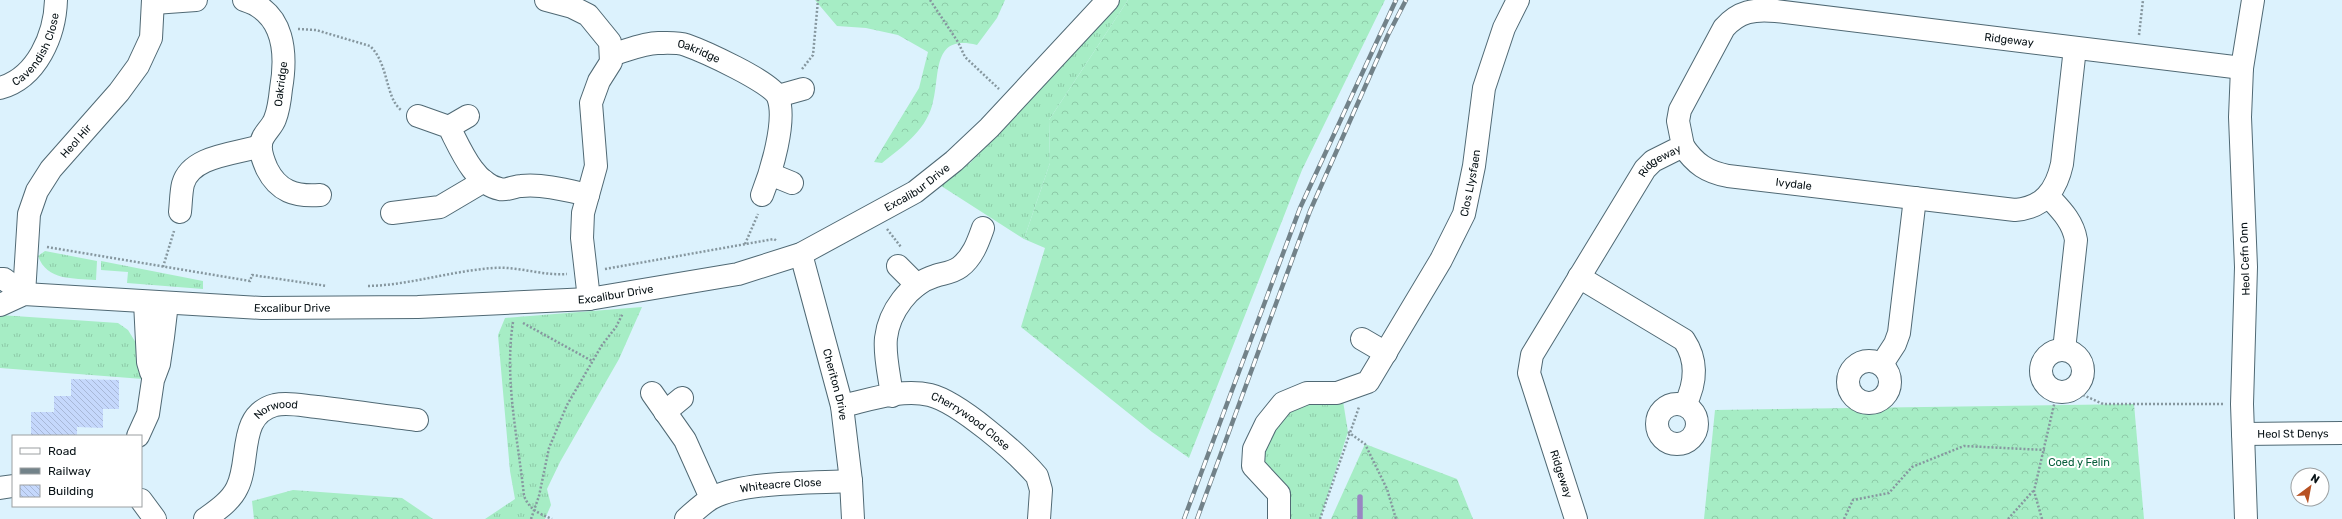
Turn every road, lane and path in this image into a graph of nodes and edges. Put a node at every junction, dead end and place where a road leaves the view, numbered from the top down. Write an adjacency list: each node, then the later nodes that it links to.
1 (56, 0): 18 (street, Cavendish Close)
2 (196, 0): 11 (street)
3 (546, 0): 15 (street)
4 (818, 0): 19 (path)
5 (930, 0): 20 (path)
6 (1108, 0): 20 (street, Excalibur Drive)
7 (1518, 0): 58 (street, Clos Llysfaen)
8 (2143, 0): 16 (path)
9 (2253, 0): 17 (street, Heol Cefn Onn)
10 (252, 1): 13 (street, Oakridge)
11 (154, 2): 38 (street, Heol Hir)
12 (1775, 5): 14 (street, Ridgeway); 25 (street, Ridgeway)
13 (280, 32): 22 (path); 24 (street, Oakridge)
14 (2075, 48): 16 (street, Ridgeway); 32 (street)
15 (611, 55): 19 (street, Oakridge); 30 (street)
16 (2137, 55): 17 (street, Ridgeway)
17 (2242, 68): 67 (street, Heol Cefn Onn)
18 (0, 88)
19 (791, 92): 26 (street)
20 (1015, 102): 36 (street, Excalibur Drive)
21 (468, 116): 23 (street)
22 (419, 117): 23 (street)
23 (449, 127): 27 (street)
24 (260, 146): 29 (street); 34 (street)
25 (1683, 146): 33 (street, Ivydale); 44 (street, Ridgeway)
26 (770, 174): 28 (street); 31 (street)
27 (484, 181): 30 (street); 35 (street)
28 (792, 184)
29 (320, 195)
30 (588, 195): 43 (street)
31 (762, 195): 39 (path)
32 (2048, 196): 33 (street, Ivydale); 57 (street)
33 (1915, 198): 60 (street)
34 (180, 212): 42 (path)
35 (392, 213)
36 (875, 215): 40 (street, Excalibur Drive); 41 (path)
37 (984, 228): 46 (street)
38 (27, 244): 42 (path); 49 (street, Heol Hir)
39 (744, 245): 40 (path); 43 (path)
40 (801, 254): 50 (street, Excalibur Drive); 69 (street, Cheriton Drive)
41 (898, 266): 46 (street)
42 (163, 267): 48 (path)
43 (586, 272): 47 (path); 51 (street)
44 (1579, 277): 68 (street); 94 (street, Ridgeway)
45 (0, 279): 49 (street)
46 (926, 281): 65 (street)
47 (361, 286)
48 (330, 287)
49 (24, 294): 52 (street, Excalibur Drive); 54 (street, Excalibur Drive)
50 (624, 294): 51 (street, Excalibur Drive); 59 (path)
51 (589, 299): 55 (street, Excalibur Drive)
52 (144, 302): 53 (street, Excalibur Drive); 61 (street)
53 (167, 303): 55 (street, Excalibur Drive); 61 (street)
54 (0, 305)
55 (513, 310): 59 (path); 83 (path)
56 (1362, 339): 58 (street)
57 (2064, 350): 63 (street); 63 (street)
58 (1386, 353): 62 (street, Clos Llysfaen)
59 (592, 361): 83 (path)
60 (1882, 364)
61 (153, 380): 75 (street)
62 (1368, 382): 72 (path); 91 (street)
63 (2065, 391): 67 (path); 76 (path)
64 (652, 393): 70 (street)
65 (892, 396): 69 (street, Cherrywood Close); 90 (street, Cherrywood Close)
66 (682, 398): 70 (street)
67 (2242, 404): 74 (street, Heol Cefn Onn)
68 (1684, 405)
69 (842, 406): 77 (street, Cheriton Drive)
70 (665, 412): 81 (street)
71 (417, 420): 85 (street, Norwood)
72 (1348, 432): 92 (path); 93 (path)
73 (2342, 433): 74 (street, Heol St Denys)
74 (2243, 434): 98 (street, Heol Cefn Onn)
75 (138, 435)
76 (2045, 450): 80 (path); 95 (path)
77 (851, 481): 81 (street, Whiteacre Close); 89 (street, Cheriton Drive)
78 (12, 486): 79 (street)
79 (0, 488)
80 (2034, 491): 96 (path); 97 (path)
81 (711, 498): 88 (street, Whiteacre Close)
82 (142, 501): 84 (street)
83 (534, 512): 86 (path); 87 (path)
84 (155, 519)
85 (204, 519)
86 (532, 519)
87 (552, 519)
88 (686, 519)
89 (853, 519)
90 (1039, 519)
91 (1279, 519)
92 (1320, 519)
93 (1396, 519)
94 (1576, 519)
95 (1844, 519)
96 (2008, 519)
97 (2042, 519)
98 (2246, 519)

